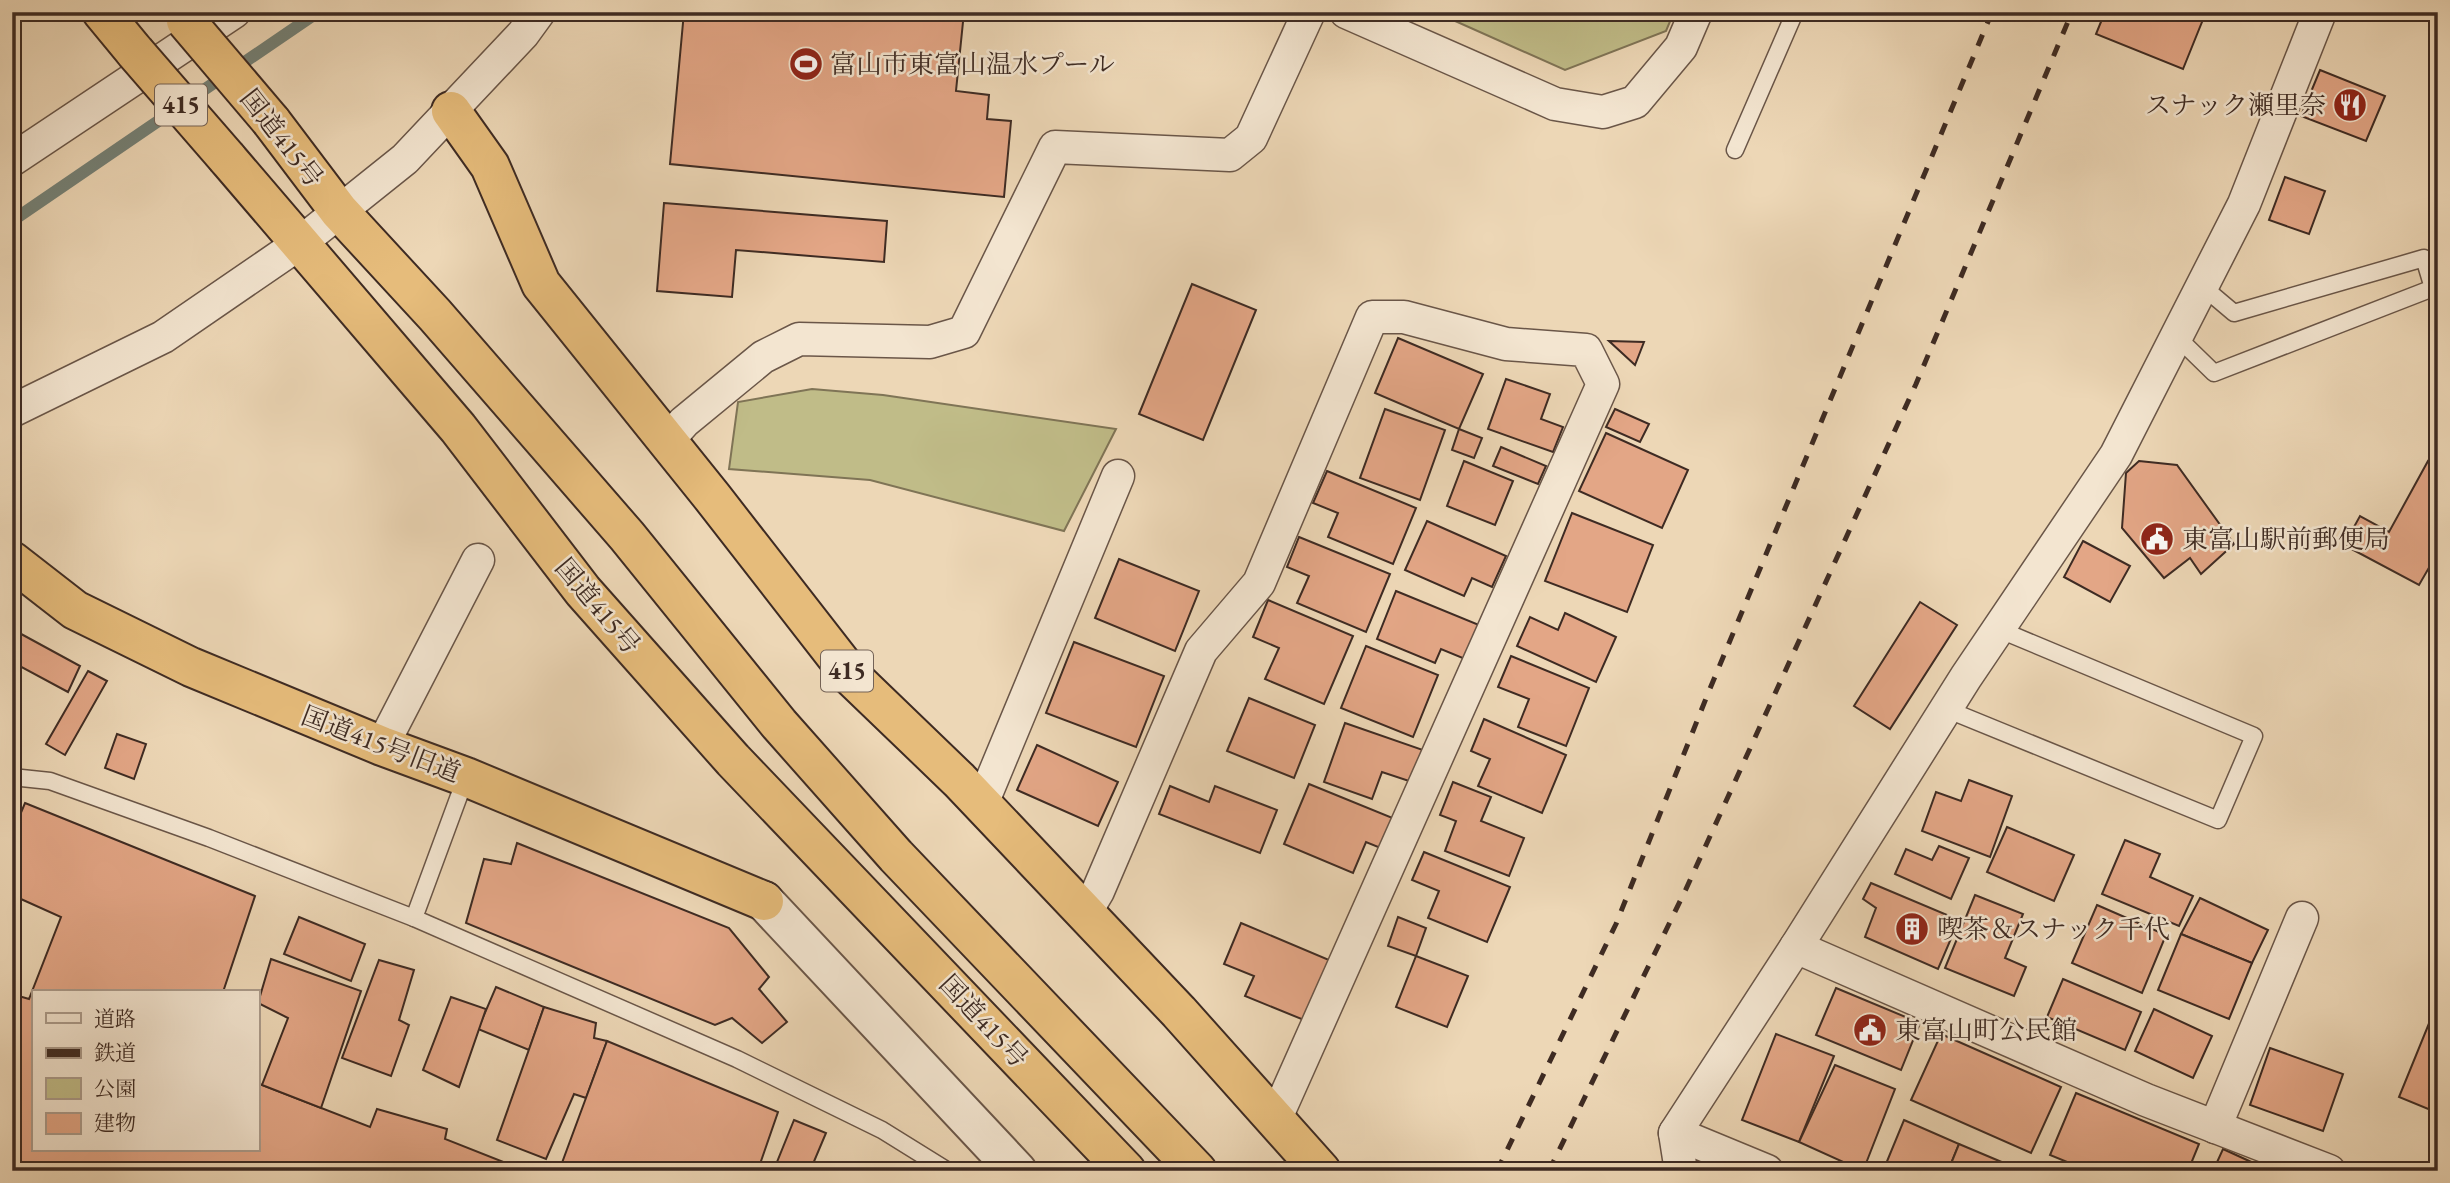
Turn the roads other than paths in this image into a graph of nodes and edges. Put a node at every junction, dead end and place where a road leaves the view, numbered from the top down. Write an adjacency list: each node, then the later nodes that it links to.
1 (102, 12): 14 (highway, 国道415号 / 415, bridge)
2 (234, 12): 12 (street)
3 (539, 12): 10 (street)
4 (1309, 12): 18 (street)
5 (1346, 12): 6 (street)
6 (1696, 12)
7 (1795, 12): 11 (lane)
8 (2320, 12): 15 (street)
9 (183, 17): 13 (highway, 国道415号 / 415, bridge)
10 (451, 111): 13 (street); 18 (highway, 415)
11 (1735, 150)
12 (12, 160)
13 (339, 212): 14 (street); 39 (highway, 国道415号 / 415)
14 (300, 243): 17 (street); 38 (highway, 国道415号 / 415)
15 (2202, 286): 16 (street); 16 (lane)
16 (2176, 336): 22 (street)
17 (12, 411)
18 (667, 441): 27 (highway, 415)
19 (1118, 475): 27 (street)
20 (478, 560): 24 (street)
21 (12, 561): 24 (highway, 国道415号旧道)
22 (1998, 629): 23 (street); 23 (lane)
23 (1946, 709): 32 (street)
24 (382, 746): 26 (highway, 国道415号旧道)
25 (12, 777): 30 (lane)
26 (466, 777): 28 (highway, 国道415号旧道); 30 (lane)
27 (981, 806): 29 (highway, 415)
28 (764, 901): 37 (street)
29 (1085, 913): 33 (highway, 415); 33 (street)
30 (414, 918): 36 (lane)
31 (2302, 919): 34 (street)
32 (1796, 947): 34 (street); 35 (street)
33 (1275, 1120): 40 (highway, 415)
34 (2215, 1127): 43 (street)
35 (1675, 1133): 41 (street); 42 (street)
36 (948, 1171)
37 (1017, 1171)
38 (1126, 1171)
39 (1197, 1171)
40 (1321, 1171)
41 (1681, 1171)
42 (1767, 1171)
43 (2329, 1171)

